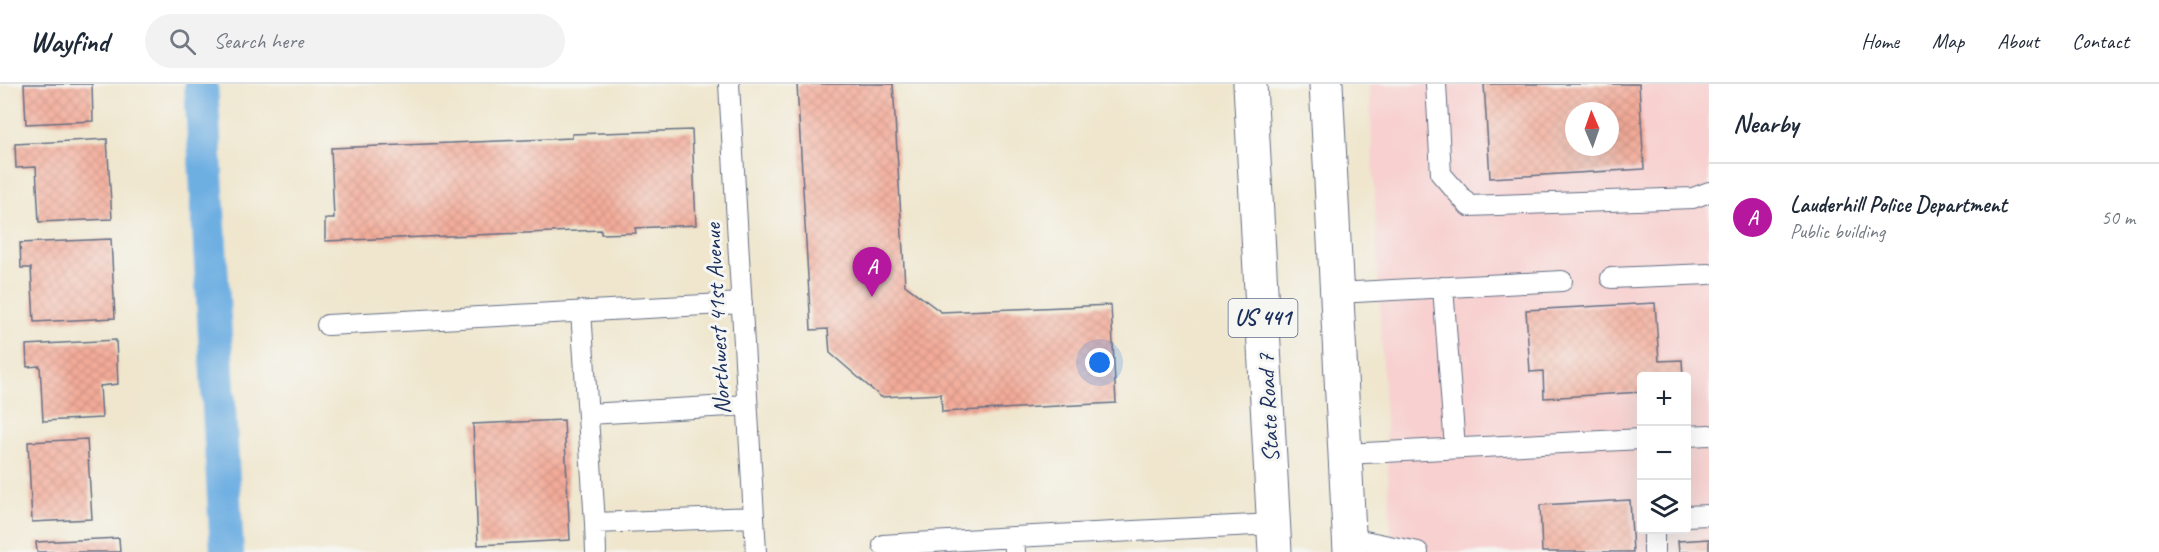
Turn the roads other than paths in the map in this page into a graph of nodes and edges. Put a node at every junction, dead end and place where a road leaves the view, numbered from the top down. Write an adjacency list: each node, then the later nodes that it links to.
1 (729, 84): 11 (lane, Northwest 41st Avenue)
2 (1250, 84): 26 (main road, State Road 7 / US 441)
3 (1326, 84): 10 (main road)
4 (1436, 84): 5 (lane)
5 (1709, 192)
6 (1709, 274): 7 (lane)
7 (1611, 278)
8 (1562, 280): 9 (lane)
9 (1443, 287): 10 (lane); 19 (lane)
10 (1337, 293): 20 (main road)
11 (742, 303): 12 (lane); 14 (lane, Northwest 41st Avenue)
12 (581, 311): 13 (lane); 15 (lane)
13 (327, 325)
14 (747, 405): 15 (lane); 23 (lane, Northwest 41st Avenue)
15 (588, 414): 24 (lane)
16 (1709, 435): 17 (lane)
17 (1691, 436)
18 (1637, 439): 19 (lane)
19 (1455, 448): 20 (lane)
20 (1345, 454): 29 (main road)
21 (1709, 515): 22 (lane)
22 (1691, 516)
23 (754, 517): 24 (lane); 31 (lane, Northwest 41st Avenue)
24 (595, 523): 30 (lane)
25 (1654, 534): 33 (lane)
26 (1274, 538): 28 (lane)
27 (884, 544): 28 (lane)
28 (1014, 545)
29 (1350, 545): 32 (lane)
30 (596, 552)
31 (756, 552)
32 (1418, 552)
33 (1654, 552)

